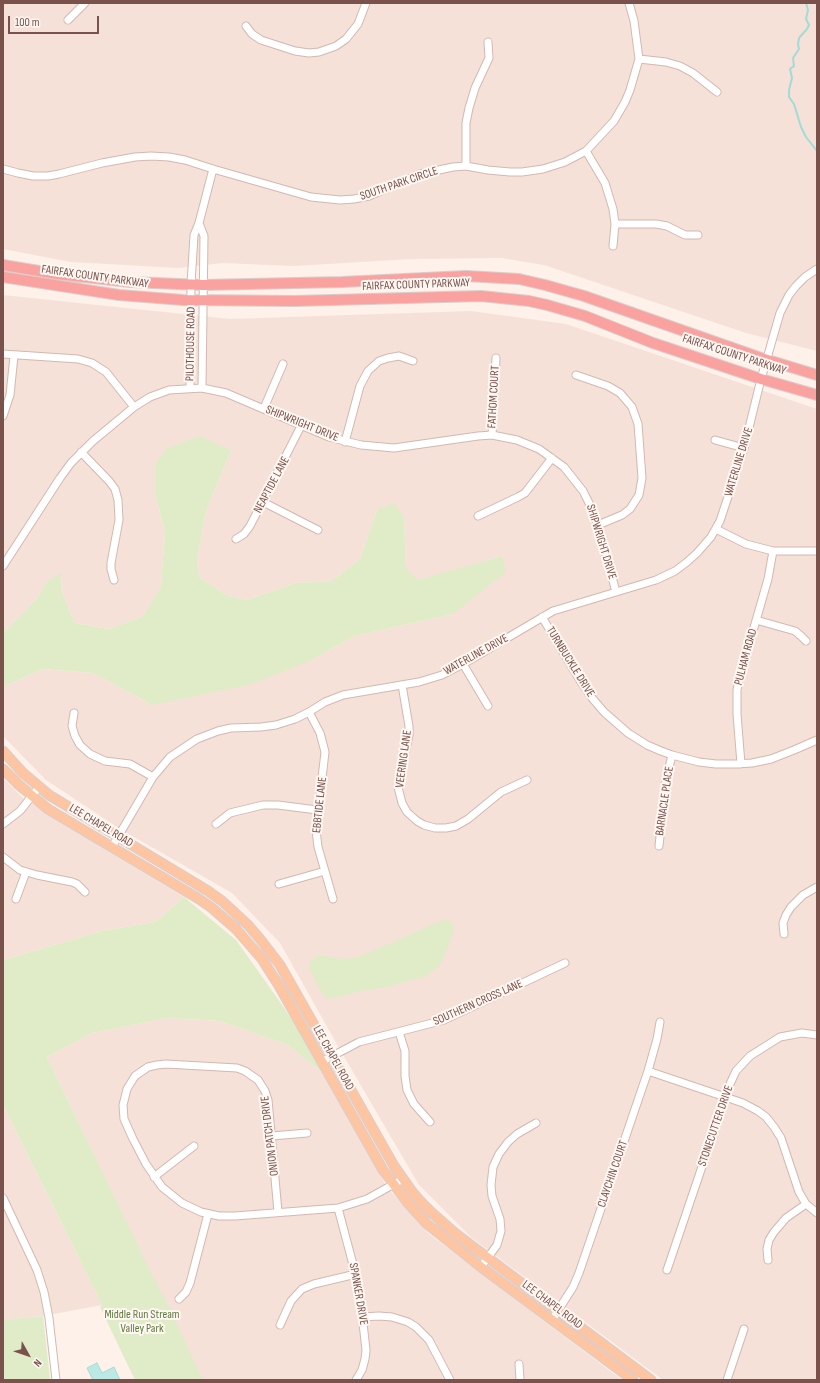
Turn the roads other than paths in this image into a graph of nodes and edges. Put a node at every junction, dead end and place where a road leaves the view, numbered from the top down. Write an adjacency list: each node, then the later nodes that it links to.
1 (86, 3): 4 (street)
2 (366, 3): 5 (street)
3 (629, 3): 7 (street, SOUTH PARK CIRCLE)
4 (68, 20)
5 (246, 26)
6 (488, 42): 10 (street)
7 (639, 59): 8 (street); 9 (street, SOUTH PARK CIRCLE)
8 (717, 92)
9 (586, 151): 10 (street, SOUTH PARK CIRCLE); 14 (street)
10 (466, 166): 12 (street, SOUTH PARK CIRCLE)
11 (3, 169): 12 (street, SOUTH PARK CIRCLE)
12 (213, 170): 13 (street, PILOTHOUSE ROAD)
13 (199, 223): 20 (street, PILOTHOUSE ROAD); 21 (street, PILOTHOUSE ROAD)
14 (615, 224): 15 (street); 16 (street)
15 (698, 235)
16 (613, 246)
17 (3, 265): 20 (highway, FAIRFAX COUNTY PARKWAY)
18 (817, 270): 27 (street, WATERLINE DRIVE)
19 (3, 277): 22 (highway, FAIRFAX COUNTY PARKWAY)
20 (191, 284): 21 (highway, FAIRFAX COUNTY PARKWAY); 22 (street, PILOTHOUSE ROAD)
21 (203, 285): 23 (street, PILOTHOUSE ROAD); 27 (highway, FAIRFAX COUNTY PARKWAY)
22 (191, 301): 23 (highway, FAIRFAX COUNTY PARKWAY); 33 (street, PILOTHOUSE ROAD)
23 (204, 301): 32 (highway, FAIRFAX COUNTY PARKWAY); 34 (street, PILOTHOUSE ROAD)
24 (3, 354): 25 (street)
25 (14, 356): 36 (street); 38 (street)
26 (496, 358): 40 (street, FATHOM COURT)
27 (767, 360): 31 (highway, FAIRFAX COUNTY PARKWAY); 32 (street, WATERLINE DRIVE)
28 (413, 361): 42 (street)
29 (283, 364): 37 (street)
30 (576, 375): 48 (street)
31 (817, 375)
32 (761, 379): 35 (highway, FAIRFAX COUNTY PARKWAY); 43 (street, WATERLINE DRIVE)
33 (190, 388): 34 (street, SHIPWRIGHT DRIVE); 36 (street, SHIPWRIGHT DRIVE)
34 (202, 388): 37 (street, SHIPWRIGHT DRIVE)
35 (817, 394)
36 (134, 407): 44 (street, SHIPWRIGHT DRIVE)
37 (264, 408): 39 (street, SHIPWRIGHT DRIVE)
38 (3, 416)
39 (301, 426): 42 (street, SHIPWRIGHT DRIVE); 46 (street, NEAPTIDE LANE)
40 (492, 435): 42 (street, SHIPWRIGHT DRIVE); 45 (street, SHIPWRIGHT DRIVE)
41 (715, 440): 43 (street)
42 (345, 442)
43 (744, 448): 49 (street, WATERLINE DRIVE)
44 (81, 452): 54 (street, SHIPWRIGHT DRIVE); 55 (street)
45 (552, 458): 47 (street); 48 (street, SHIPWRIGHT DRIVE)
46 (263, 502): 50 (street); 51 (street, NEAPTIDE LANE)
47 (478, 516)
48 (598, 525): 56 (street, SHIPWRIGHT DRIVE)
49 (716, 529): 52 (street); 56 (street, WATERLINE DRIVE)
50 (318, 530)
51 (236, 539)
52 (772, 551): 53 (street); 58 (street, PULHAM ROAD)
53 (817, 551)
54 (3, 566)
55 (114, 580)
56 (616, 592): 57 (street, WATERLINE DRIVE)
57 (542, 617): 60 (street, WATERLINE DRIVE); 67 (street, TURNBUCKLE DRIVE)
58 (756, 620): 59 (street); 68 (street, PULHAM ROAD)
59 (806, 641)
60 (463, 664): 61 (street, WATERLINE DRIVE); 62 (street)
61 (402, 685): 63 (street, WATERLINE DRIVE); 71 (street, VEERING LANE)
62 (488, 706)
63 (309, 712): 70 (street, WATERLINE DRIVE); 74 (street, EBBTIDE LANE)
64 (74, 713): 70 (street)
65 (817, 740): 68 (street, TURNBUCKLE DRIVE)
66 (3, 751): 72 (main road, LEE CHAPEL ROAD)
67 (672, 755): 68 (street, TURNBUCKLE DRIVE); 79 (street, BARNACLE PLACE)
68 (741, 764)
69 (3, 769): 73 (main road, LEE CHAPEL ROAD)
70 (153, 777): 77 (street, WATERLINE DRIVE)
71 (527, 780)
72 (39, 787): 73 (street); 77 (main road, LEE CHAPEL ROAD)
73 (32, 797): 75 (street); 78 (main road, LEE CHAPEL ROAD)
74 (317, 810): 76 (street); 81 (street, EBBTIDE LANE)
75 (3, 824)
76 (216, 824)
77 (118, 837): 78 (street, WATERLINE DRIVE); 93 (main road, LEE CHAPEL ROAD)
78 (112, 846): 94 (main road, LEE CHAPEL ROAD)
79 (659, 846)
80 (3, 857): 82 (street)
81 (325, 871): 83 (street); 87 (street, EBBTIDE LANE)
82 (26, 872): 85 (street); 86 (street)
83 (279, 884)
84 (817, 887): 88 (street)
85 (85, 892)
86 (16, 899)
87 (333, 899)
88 (784, 934)
89 (565, 963): 91 (street, SOUTHERN CROSS LANE)
90 (660, 1022): 95 (street, CLAYCHIN COURT)
91 (399, 1032): 93 (street, SOUTHERN CROSS LANE); 97 (street)
92 (817, 1035): 96 (street, STONECUTTER DRIVE)
93 (332, 1056): 94 (street, SOUTHERN CROSS LANE); 103 (main road, LEE CHAPEL ROAD)
94 (321, 1062): 104 (main road, LEE CHAPEL ROAD)
95 (648, 1071): 96 (street); 117 (street, CLAYCHIN COURT)
96 (726, 1097): 106 (street); 114 (street, STONECUTTER DRIVE)
97 (430, 1122)
98 (536, 1123): 111 (street)
99 (307, 1133): 100 (street)
100 (272, 1136): 102 (street, ONION PATCH DRIVE); 108 (street, ONION PATCH DRIVE)
101 (194, 1146): 102 (street)
102 (154, 1177): 109 (street, ONION PATCH DRIVE)
103 (403, 1179): 104 (street, ONION PATCH DRIVE); 111 (main road, LEE CHAPEL ROAD)
104 (393, 1185): 107 (street, ONION PATCH DRIVE); 113 (main road, LEE CHAPEL ROAD)
105 (3, 1198): 123 (street)
106 (806, 1204): 110 (street); 112 (street)
107 (338, 1208): 108 (street, ONION PATCH DRIVE); 115 (street, SPANKER DRIVE)
108 (278, 1212): 109 (street, ONION PATCH DRIVE)
109 (208, 1214): 116 (street)
110 (817, 1214)
111 (488, 1258): 113 (street); 117 (main road, LEE CHAPEL ROAD)
112 (768, 1260)
113 (481, 1267): 119 (main road, LEE CHAPEL ROAD)
114 (667, 1270)
115 (356, 1274): 118 (street, SPANKER DRIVE); 120 (street)
116 (179, 1300)
117 (559, 1310): 119 (street, CLAYCHIN COURT); 128 (main road, LEE CHAPEL ROAD)
118 (362, 1317): 124 (street, SPANKER DRIVE); 125 (street)
119 (552, 1320): 127 (main road, LEE CHAPEL ROAD)
120 (280, 1325)
121 (744, 1329): 129 (street)
122 (519, 1364): 126 (street)
123 (56, 1380)
124 (356, 1380)
125 (450, 1380)
126 (520, 1380)
127 (633, 1380)
128 (651, 1380)
129 (727, 1380)

